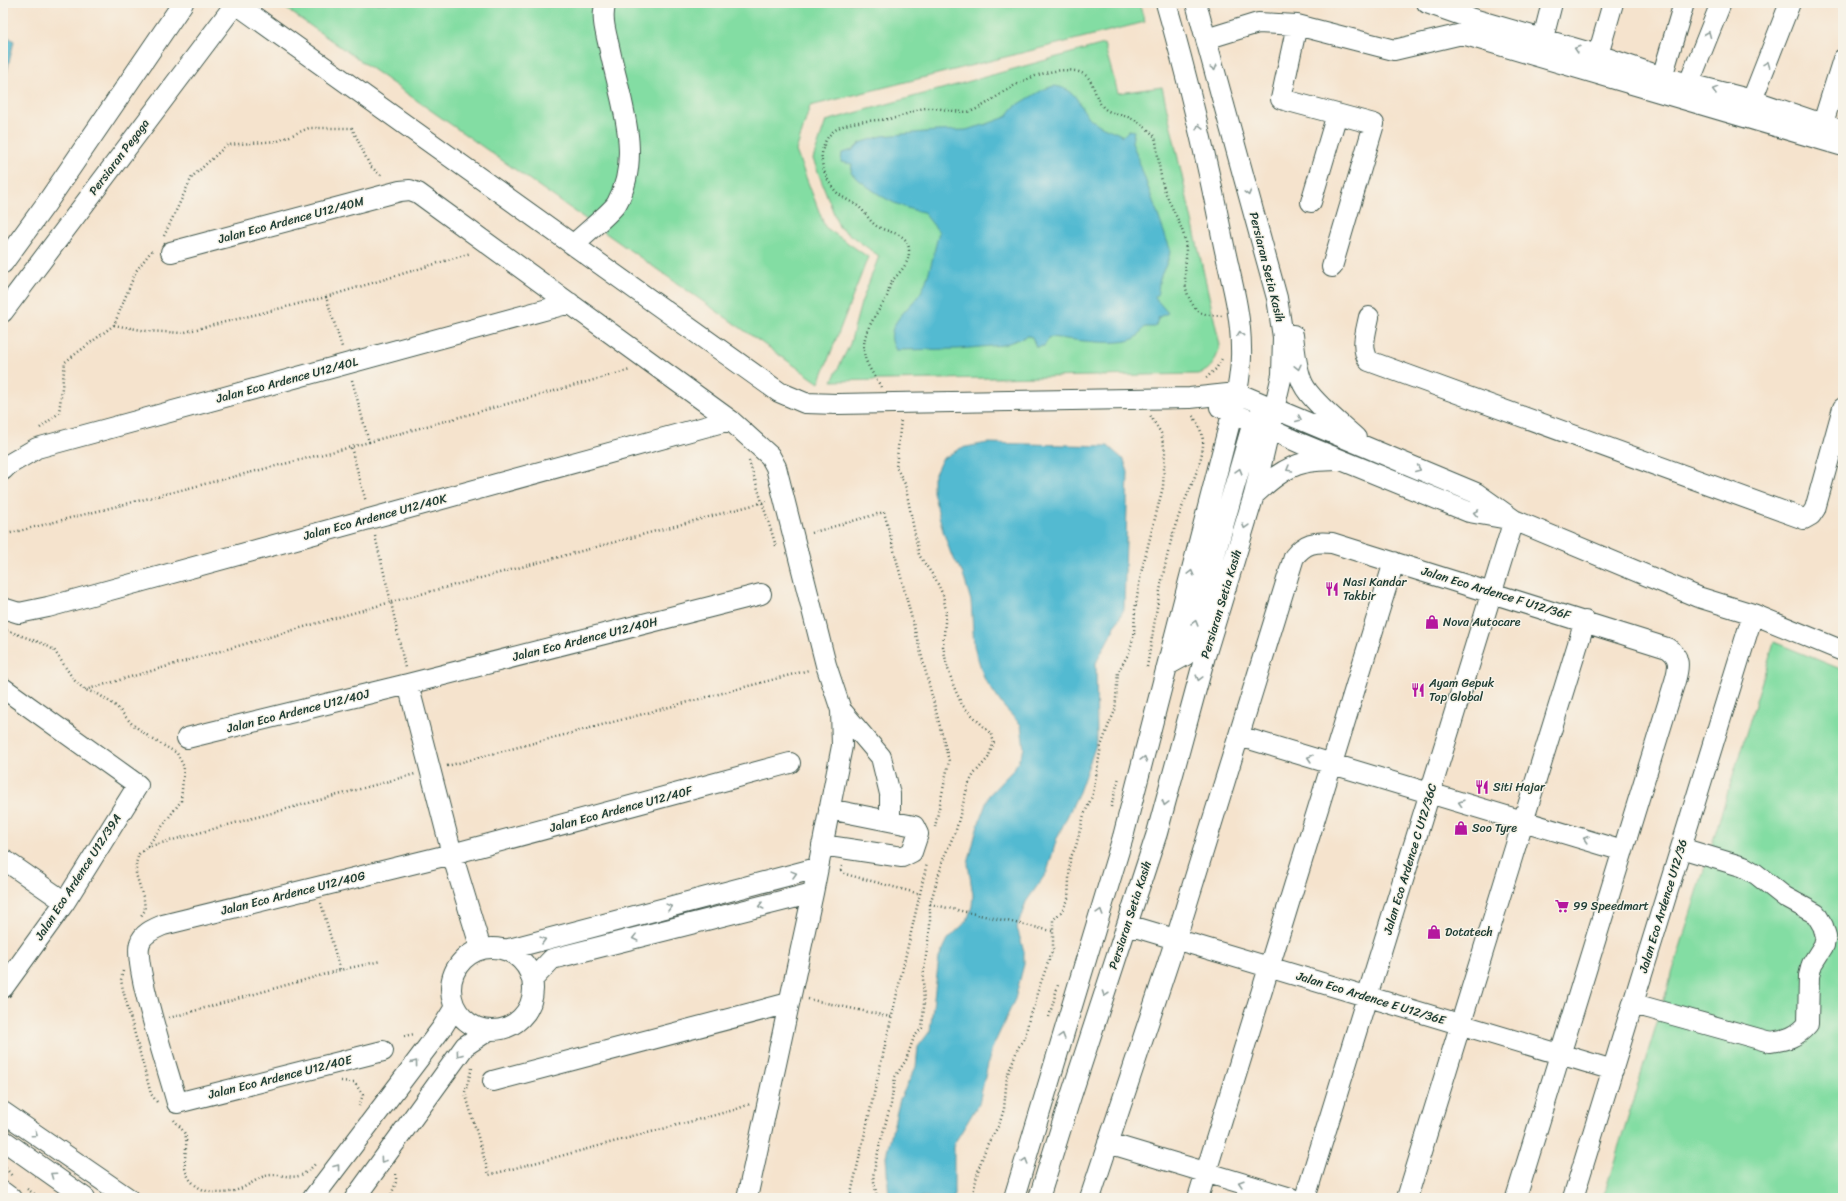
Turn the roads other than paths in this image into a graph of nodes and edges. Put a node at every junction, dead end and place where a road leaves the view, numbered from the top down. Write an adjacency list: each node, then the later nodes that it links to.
1 (183, 3): 28 (street)
2 (235, 3): 26 (street); 31 (street, Persiaran Pegaga)
3 (606, 3): 26 (street)
4 (1196, 3): 15 (street, Persiaran Setia Kasih)
5 (1426, 3): 12 (street)
6 (1552, 3): 14 (street)
7 (1613, 3): 16 (street)
8 (1684, 3): 18 (street)
9 (1721, 3): 19 (street, one-way to 9)
10 (1790, 3): 20 (street, one-way to 10)
11 (1162, 10): 35 (street, one-way to 11)
12 (1473, 10): 14 (street)
13 (1297, 25): 15 (street); 21 (street); 24 (street)
14 (1543, 38): 16 (street, one-way to 14)
15 (1206, 39): 33 (street, Persiaran Setia Kasih, one-way to 33)
16 (1598, 55): 18 (street)
17 (1843, 59): 22 (street)
18 (1662, 77): 19 (street)
19 (1689, 83): 20 (street, one-way to 19)
20 (1752, 100): 22 (street)
21 (1337, 114): 25 (street); 29 (street)
22 (1823, 123): 23 (street)
23 (1843, 131)
24 (1843, 146)
25 (1311, 202)
26 (572, 245): 34 (street)
27 (171, 252): 30 (street, Jalan Eco Ardence U12/40M)
28 (3, 263)
29 (1332, 267)
30 (570, 303): 39 (street); 43 (street, Jalan Eco Ardence U12/40L)
31 (3, 312)
32 (1368, 317): 36 (street)
33 (1281, 319): 37 (street, Persiaran Setia Kasih); 41 (street, one-way to 41)
34 (1199, 391): 35 (street); 38 (street)
35 (1237, 393): 37 (street); 38 (street)
36 (1843, 408)
37 (1274, 409): 40 (street); 41 (street, one-way to 41)
38 (1232, 414): 40 (street); 53 (street, one-way to 38)
39 (730, 420): 49 (street, Jalan Eco Ardence U12/40K); 56 (street)
40 (1261, 425): 42 (street); 44 (street, Persiaran Setia Kasih); 53 (street, one-way to 40)
41 (1363, 446): 45 (street, one-way to 45)
42 (1340, 460): 44 (street, one-way to 44); 45 (street, one-way to 42)
43 (5, 467)
44 (1254, 495): 73 (street, Persiaran Setia Kasih, one-way to 73)
45 (1514, 520): 47 (street, Jalan Eco Ardence C U12/36C); 50 (street)
46 (1394, 562): 47 (street, Jalan Eco Ardence F U12/36F); 57 (street, Jalan Eco Ardence F U12/36F); 60 (street)
47 (1492, 592): 51 (street, Jalan Eco Ardence F U12/36F); 61 (street, Jalan Eco Ardence C U12/36C)
48 (761, 594): 54 (street, Jalan Eco Ardence U12/40H)
49 (11, 611)
50 (1753, 614): 52 (street); 66 (street, Jalan Eco Ardence U12/36)
51 (1585, 621): 63 (street); 67 (street, Jalan Eco Ardence F U12/36F)
52 (1843, 651)
53 (1168, 665): 102 (street, one-way to 53)
54 (408, 684): 58 (street, Jalan Eco Ardence U12/40J); 68 (street)
55 (3, 688): 72 (street, Jalan Eco Ardence U12/39A)
56 (841, 710): 62 (street); 64 (street)
57 (1239, 736): 60 (street, one-way to 57); 74 (street)
58 (187, 738)
59 (790, 763): 68 (street, Jalan Eco Ardence U12/40F)
60 (1332, 764): 61 (street); 77 (street)
61 (1430, 794): 63 (street, one-way to 61); 80 (street, Jalan Eco Ardence C U12/36C)
62 (829, 809): 64 (street); 65 (street)
63 (1524, 820): 67 (street, one-way to 63); 84 (street)
64 (890, 821): 65 (street)
65 (822, 845): 70 (street)
66 (1681, 848): 82 (street, Jalan Eco Ardence U12/36); 82 (street)
67 (1623, 851): 87 (street)
68 (452, 854): 75 (street); 90 (street, Jalan Eco Ardence U12/40G)
69 (3, 859): 72 (street)
70 (817, 868): 71 (street); 76 (street, one-way to 70)
71 (813, 893): 78 (street, one-way to 78); 81 (street)
72 (65, 902): 79 (street, Jalan Eco Ardence U12/39A)
73 (1128, 925): 74 (street, Jalan Eco Ardence E U12/36E); 103 (street, Persiaran Setia Kasih, one-way to 103)
74 (1176, 939): 77 (street, Jalan Eco Ardence E U12/36E); 93 (street)
75 (481, 949): 76 (street); 83 (street)
76 (505, 950): 78 (street)
77 (1269, 967): 80 (street, Jalan Eco Ardence E U12/36E); 94 (street)
78 (532, 980): 85 (street)
79 (3, 988)
80 (1367, 996): 84 (street, Jalan Eco Ardence E U12/36E); 107 (street, Jalan Eco Ardence C U12/36C)
81 (790, 999): 89 (street); 101 (street)
82 (1634, 1004): 88 (street, Jalan Eco Ardence U12/36)
83 (455, 1007): 85 (street); 99 (street, one-way to 83)
84 (1461, 1025): 87 (street, Jalan Eco Ardence E U12/36E); 108 (street)
85 (489, 1030): 100 (street, one-way to 100)
86 (382, 1051): 90 (street, Jalan Eco Ardence U12/40E)
87 (1560, 1054): 88 (street, Jalan Eco Ardence E U12/36E); 109 (street)
88 (1613, 1070): 110 (street, Jalan Eco Ardence U12/36)
89 (493, 1082)
90 (169, 1108)
91 (3, 1112): 98 (street, one-way to 98)
92 (3, 1140): 97 (street, one-way to 92)
93 (1108, 1143): 94 (street); 104 (street)
94 (1206, 1172): 105 (street); 106 (street, one-way to 94)
95 (3, 1192): 96 (street)
96 (12, 1198)
97 (85, 1198)
98 (128, 1198)
99 (313, 1198)
100 (355, 1198)
101 (747, 1198)
102 (1014, 1198)
103 (1040, 1198)
104 (1090, 1198)
105 (1198, 1198)
106 (1291, 1198)
107 (1305, 1198)
108 (1408, 1198)
109 (1516, 1198)
110 (1573, 1198)

